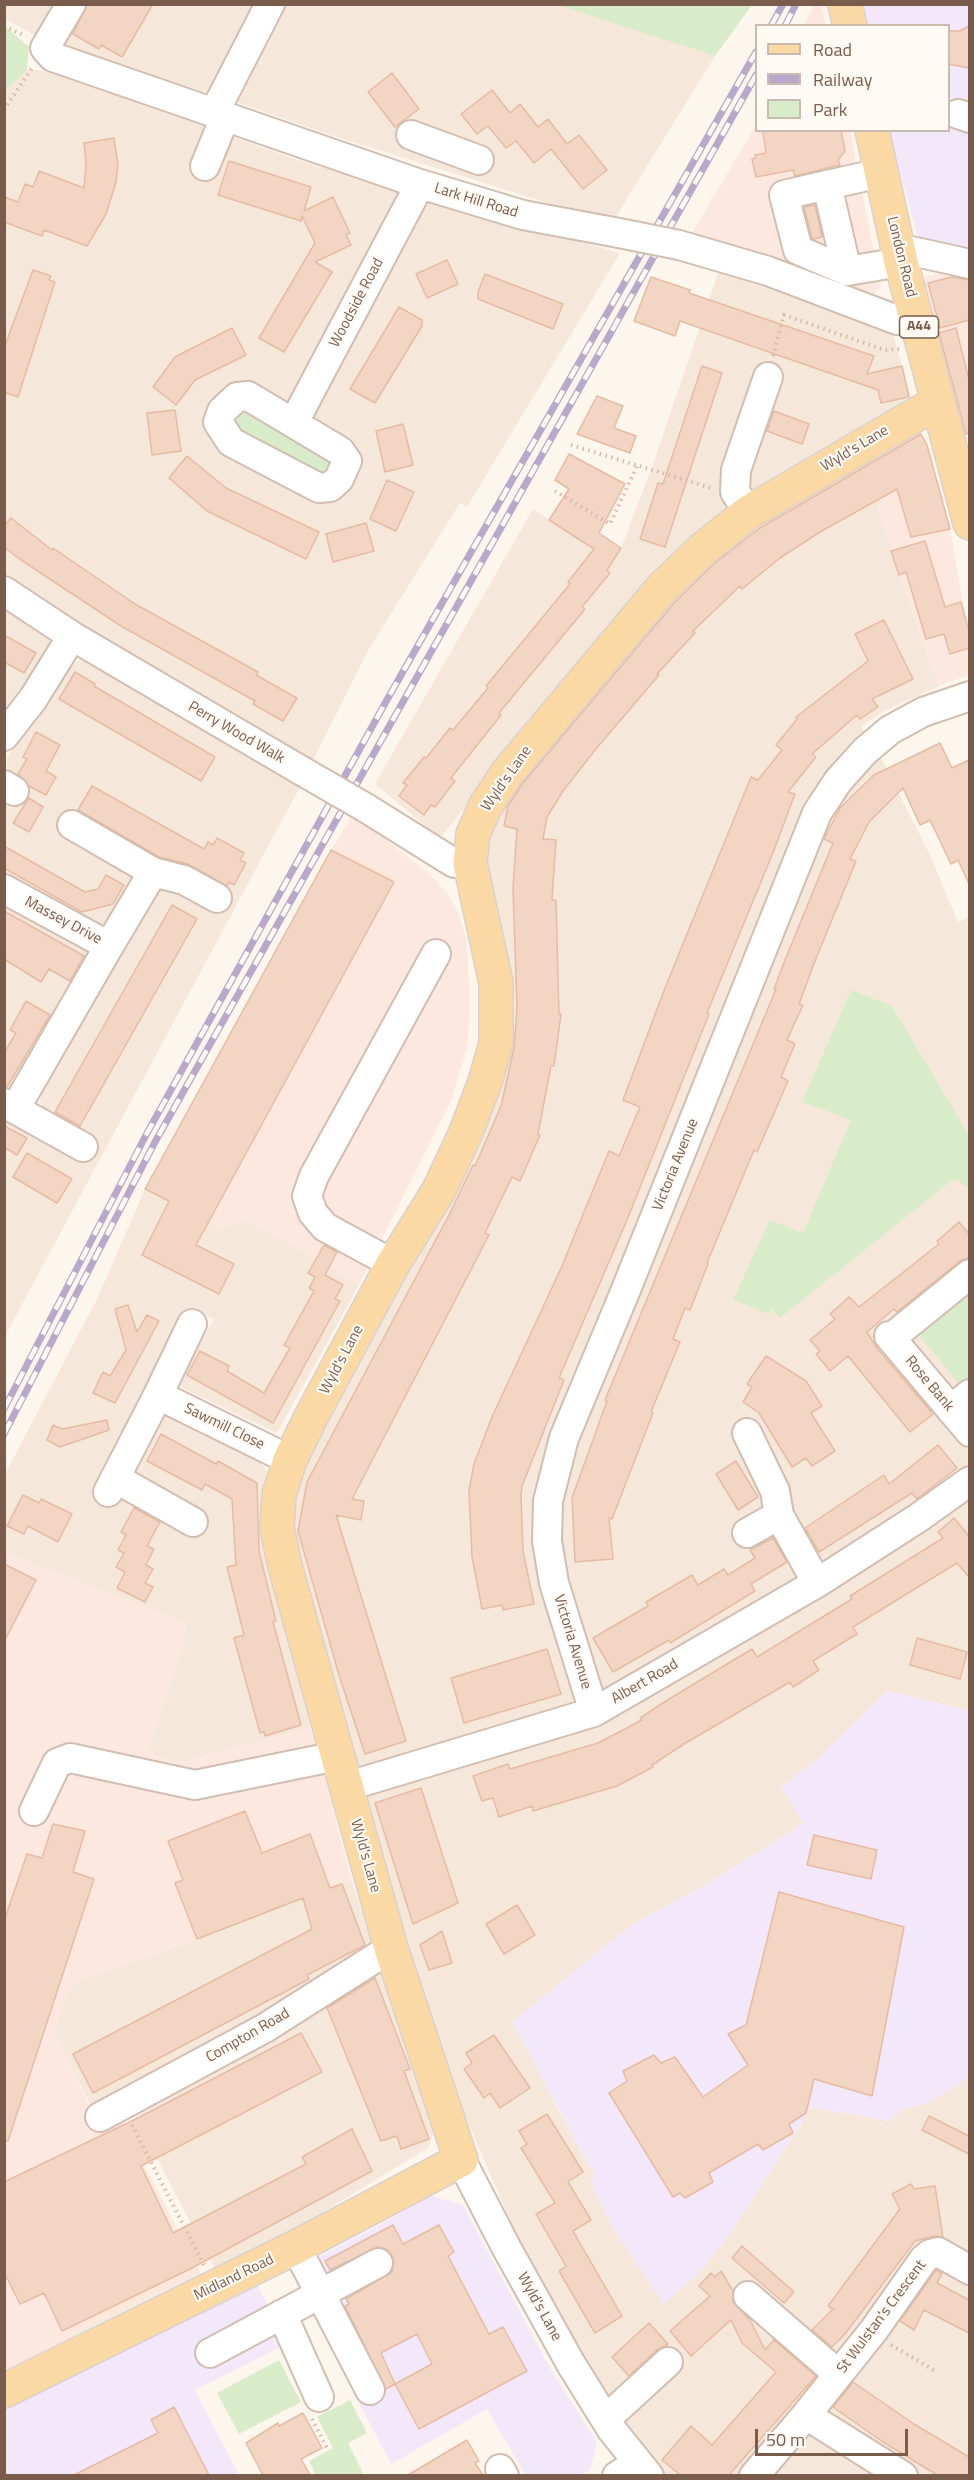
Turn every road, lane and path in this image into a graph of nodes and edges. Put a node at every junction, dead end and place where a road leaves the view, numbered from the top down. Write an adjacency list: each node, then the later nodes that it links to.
1 (71, 4): 6 (street)
2 (270, 4): 8 (street)
3 (845, 4): 4 (main road)
4 (850, 24)
5 (4, 26): 6 (path)
6 (40, 44): 7 (path); 8 (street, Lark Hill Road)
7 (4, 110)
8 (219, 115): 13 (street); 16 (street, Lark Hill Road)
9 (872, 132): 14 (main road, London Road / A44)
10 (411, 135): 11 (street)
11 (447, 148): 12 (street); 16 (street, Woodside Road)
12 (479, 160)
13 (205, 165)
14 (881, 173): 15 (street); 17 (main road, London Road / A44)
15 (827, 185): 19 (street); 19 (street)
16 (426, 186): 20 (street, Lark Hill Road, bridge); 23 (street, Woodside Road)
17 (899, 255): 18 (street); 19 (street); 20 (main road, London Road / A44)
18 (969, 264)
19 (848, 271)
20 (920, 332): 21 (path); 22 (main road, London Road / A44)
21 (768, 377): 28 (street)
22 (936, 403): 24 (main road, London Road / A44); 28 (main road, Wyld's Lane)
23 (294, 422)
24 (958, 436): 29 (main road, London Road / A44)
25 (571, 445): 26 (path)
26 (637, 466): 27 (path); 28 (path)
27 (555, 491)
28 (743, 504): 35 (main road, Wyld's Lane)
29 (969, 523)
30 (4, 591): 31 (street, Perry Wood Walk)
31 (72, 636): 33 (street); 35 (street, Perry Wood Walk, bridge)
32 (969, 696): 56 (street, Victoria Avenue)
33 (4, 736)
34 (72, 825): 36 (street)
35 (470, 863): 43 (main road, Wyld's Lane)
36 (153, 872): 38 (street); 39 (street, Massey Drive)
37 (4, 889): 39 (street, Massey Drive)
38 (217, 898)
39 (109, 946): 41 (street)
40 (436, 954): 43 (street)
41 (10, 1106): 42 (street)
42 (83, 1147)
43 (393, 1264): 50 (main road, Wyld's Lane)
44 (969, 1274): 47 (street, Rose Bank)
45 (192, 1324): 46 (street)
46 (158, 1395): 50 (street, Sawmill Close); 53 (street)
47 (960, 1402): 48 (street, Rose Bank)
48 (969, 1432)
49 (747, 1433): 52 (street)
50 (290, 1460): 57 (main road, Wyld's Lane)
51 (969, 1481): 55 (street, Albert Road)
52 (779, 1515): 54 (street); 55 (street)
53 (193, 1522)
54 (747, 1533)
55 (817, 1583): 56 (street, Albert Road)
56 (594, 1712): 58 (street, Albert Road)
57 (337, 1756): 58 (main road, Wyld's Lane); 59 (street)
58 (345, 1787): 60 (main road, Wyld's Lane)
59 (34, 1811)
60 (391, 1948): 61 (street, Compton Road); 62 (main road, Wyld's Lane)
61 (111, 2111): 66 (path)
62 (461, 2160): 63 (main road, Midland Road); 79 (street, Wyld's Lane)
63 (297, 2247): 66 (main road, Midland Road); 67 (street)
64 (378, 2263): 67 (street)
65 (969, 2270): 70 (street, St Wulstan's Crescent)
66 (216, 2287): 76 (main road, Midland Road)
67 (321, 2293): 69 (street); 75 (street)
68 (748, 2296): 74 (street)
69 (282, 2314): 71 (street); 77 (street)
70 (871, 2333): 73 (path); 74 (street, St Wulstan's Crescent)
71 (210, 2354)
72 (668, 2362): 79 (street)
73 (937, 2372)
74 (838, 2374): 78 (street, St Wulstan's Crescent)
75 (370, 2390)
76 (4, 2391)
77 (319, 2397)
78 (806, 2415): 81 (street, St Wulstan's Crescent); 82 (street)
79 (606, 2419): 80 (street, Wyld's Lane)
80 (634, 2471)
81 (754, 2475)
82 (903, 2475)

